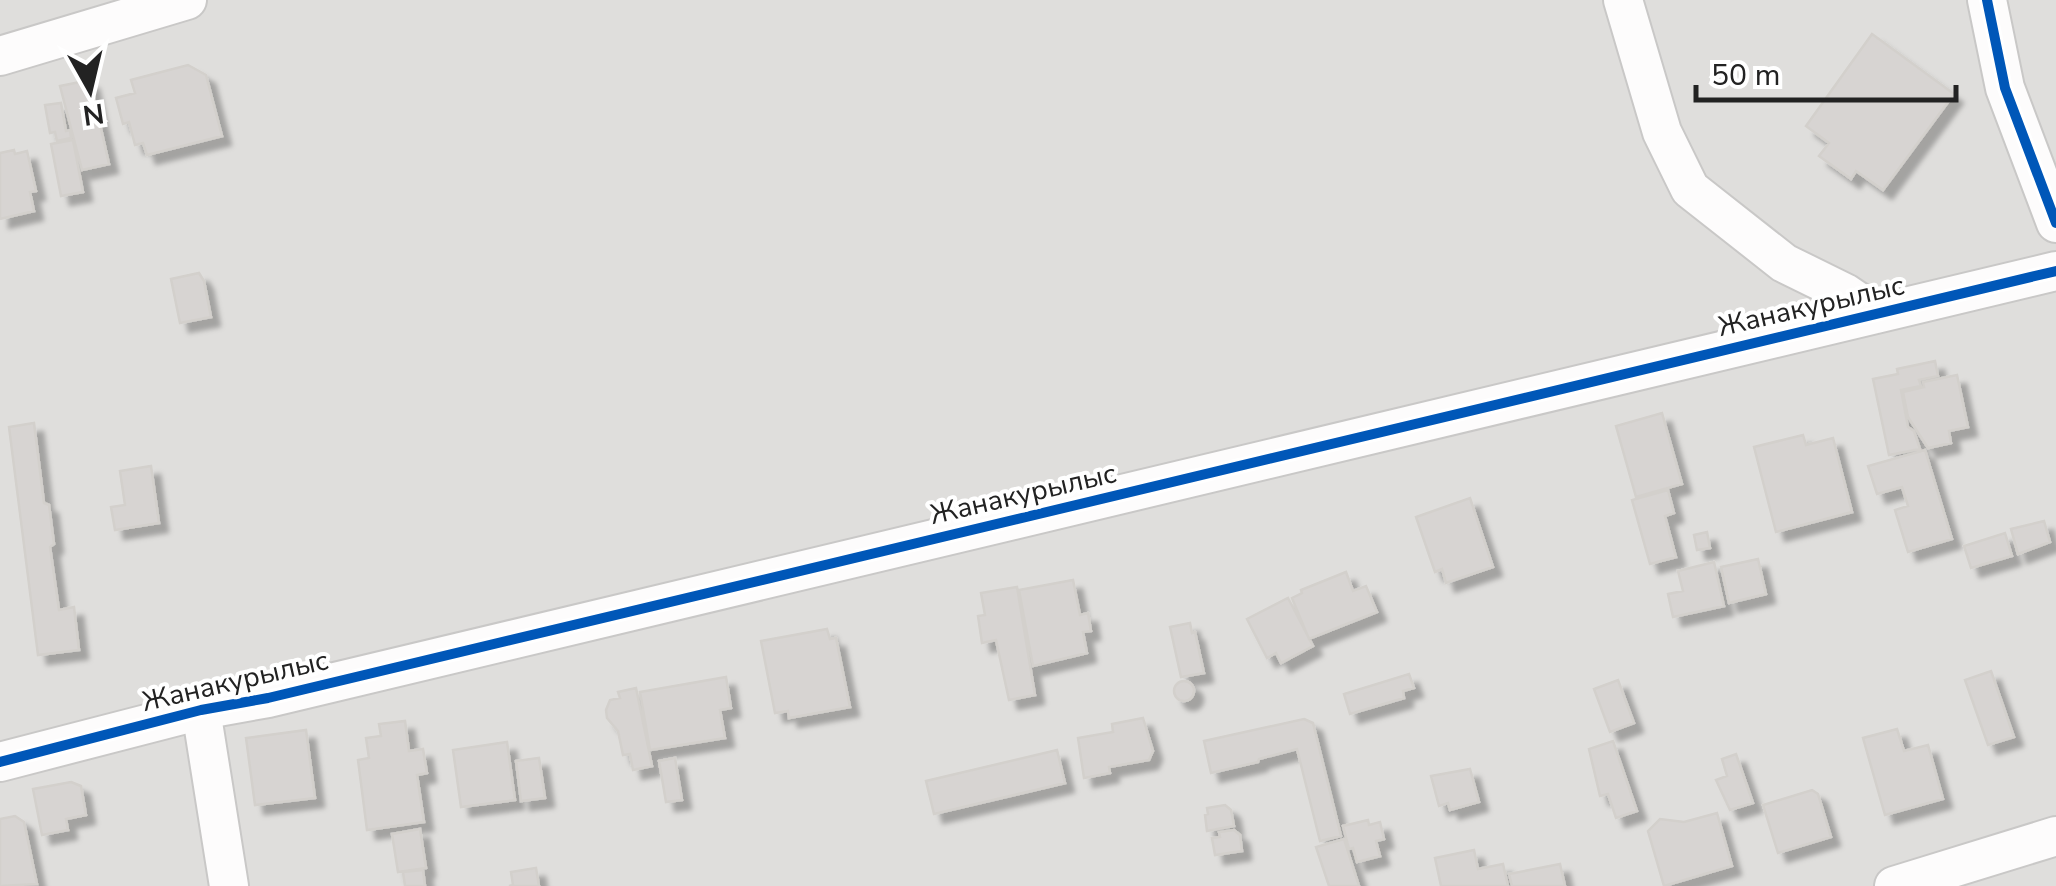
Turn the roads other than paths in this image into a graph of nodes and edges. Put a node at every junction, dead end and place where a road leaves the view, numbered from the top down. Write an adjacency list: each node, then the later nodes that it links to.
1 (187, 0): 4 (street)
2 (1623, 0): 7 (street)
3 (1987, 0): 5 (street)
4 (0, 56)
5 (2056, 223)
6 (2056, 271): 7 (street, Жанакурылыс)
7 (1876, 314): 8 (street, Жанакурылыс)
8 (201, 710): 9 (street, Жанакурылыс); 11 (street)
9 (0, 762)
10 (2056, 836): 12 (street)
11 (229, 886)
12 (1894, 886)

